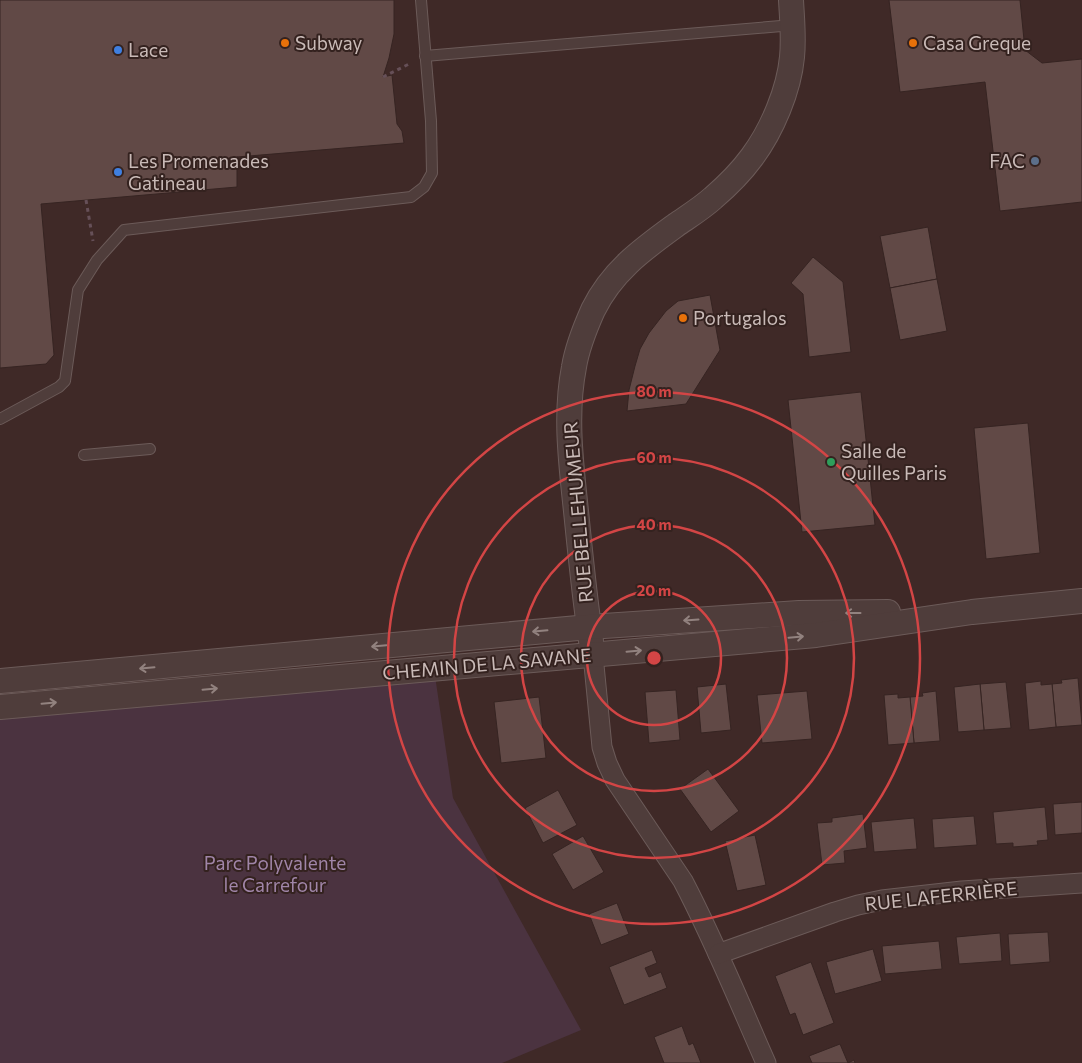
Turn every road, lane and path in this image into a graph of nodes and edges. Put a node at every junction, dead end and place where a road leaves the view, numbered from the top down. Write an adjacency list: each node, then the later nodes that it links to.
1 (421, 0): 4 (lane)
2 (791, 0): 3 (street, RUE BELLEHUMEUR)
3 (792, 25): 4 (lane); 13 (street, RUE BELLEHUMEUR)
4 (425, 56): 5 (path); 8 (lane)
5 (383, 77)
6 (86, 200): 7 (path)
7 (93, 242)
8 (0, 419)
9 (150, 449): 10 (lane)
10 (84, 455)
11 (1082, 601): 12 (street, CHEMIN DE LA SAVANE)
12 (972, 612): 13 (street, CHEMIN DE LA SAVANE, one-way to 13); 14 (street, CHEMIN DE LA SAVANE, one-way to 12)
13 (589, 627): 14 (street, RUE BELLEHUMEUR); 15 (street, CHEMIN DE LA SAVANE, one-way to 15)
14 (593, 655): 16 (street, CHEMIN DE LA SAVANE, one-way to 14); 18 (street)
15 (0, 681)
16 (0, 707)
17 (1082, 882): 18 (street, RUE LAFERRIÈRE)
18 (718, 954): 19 (street)
19 (766, 1063)

